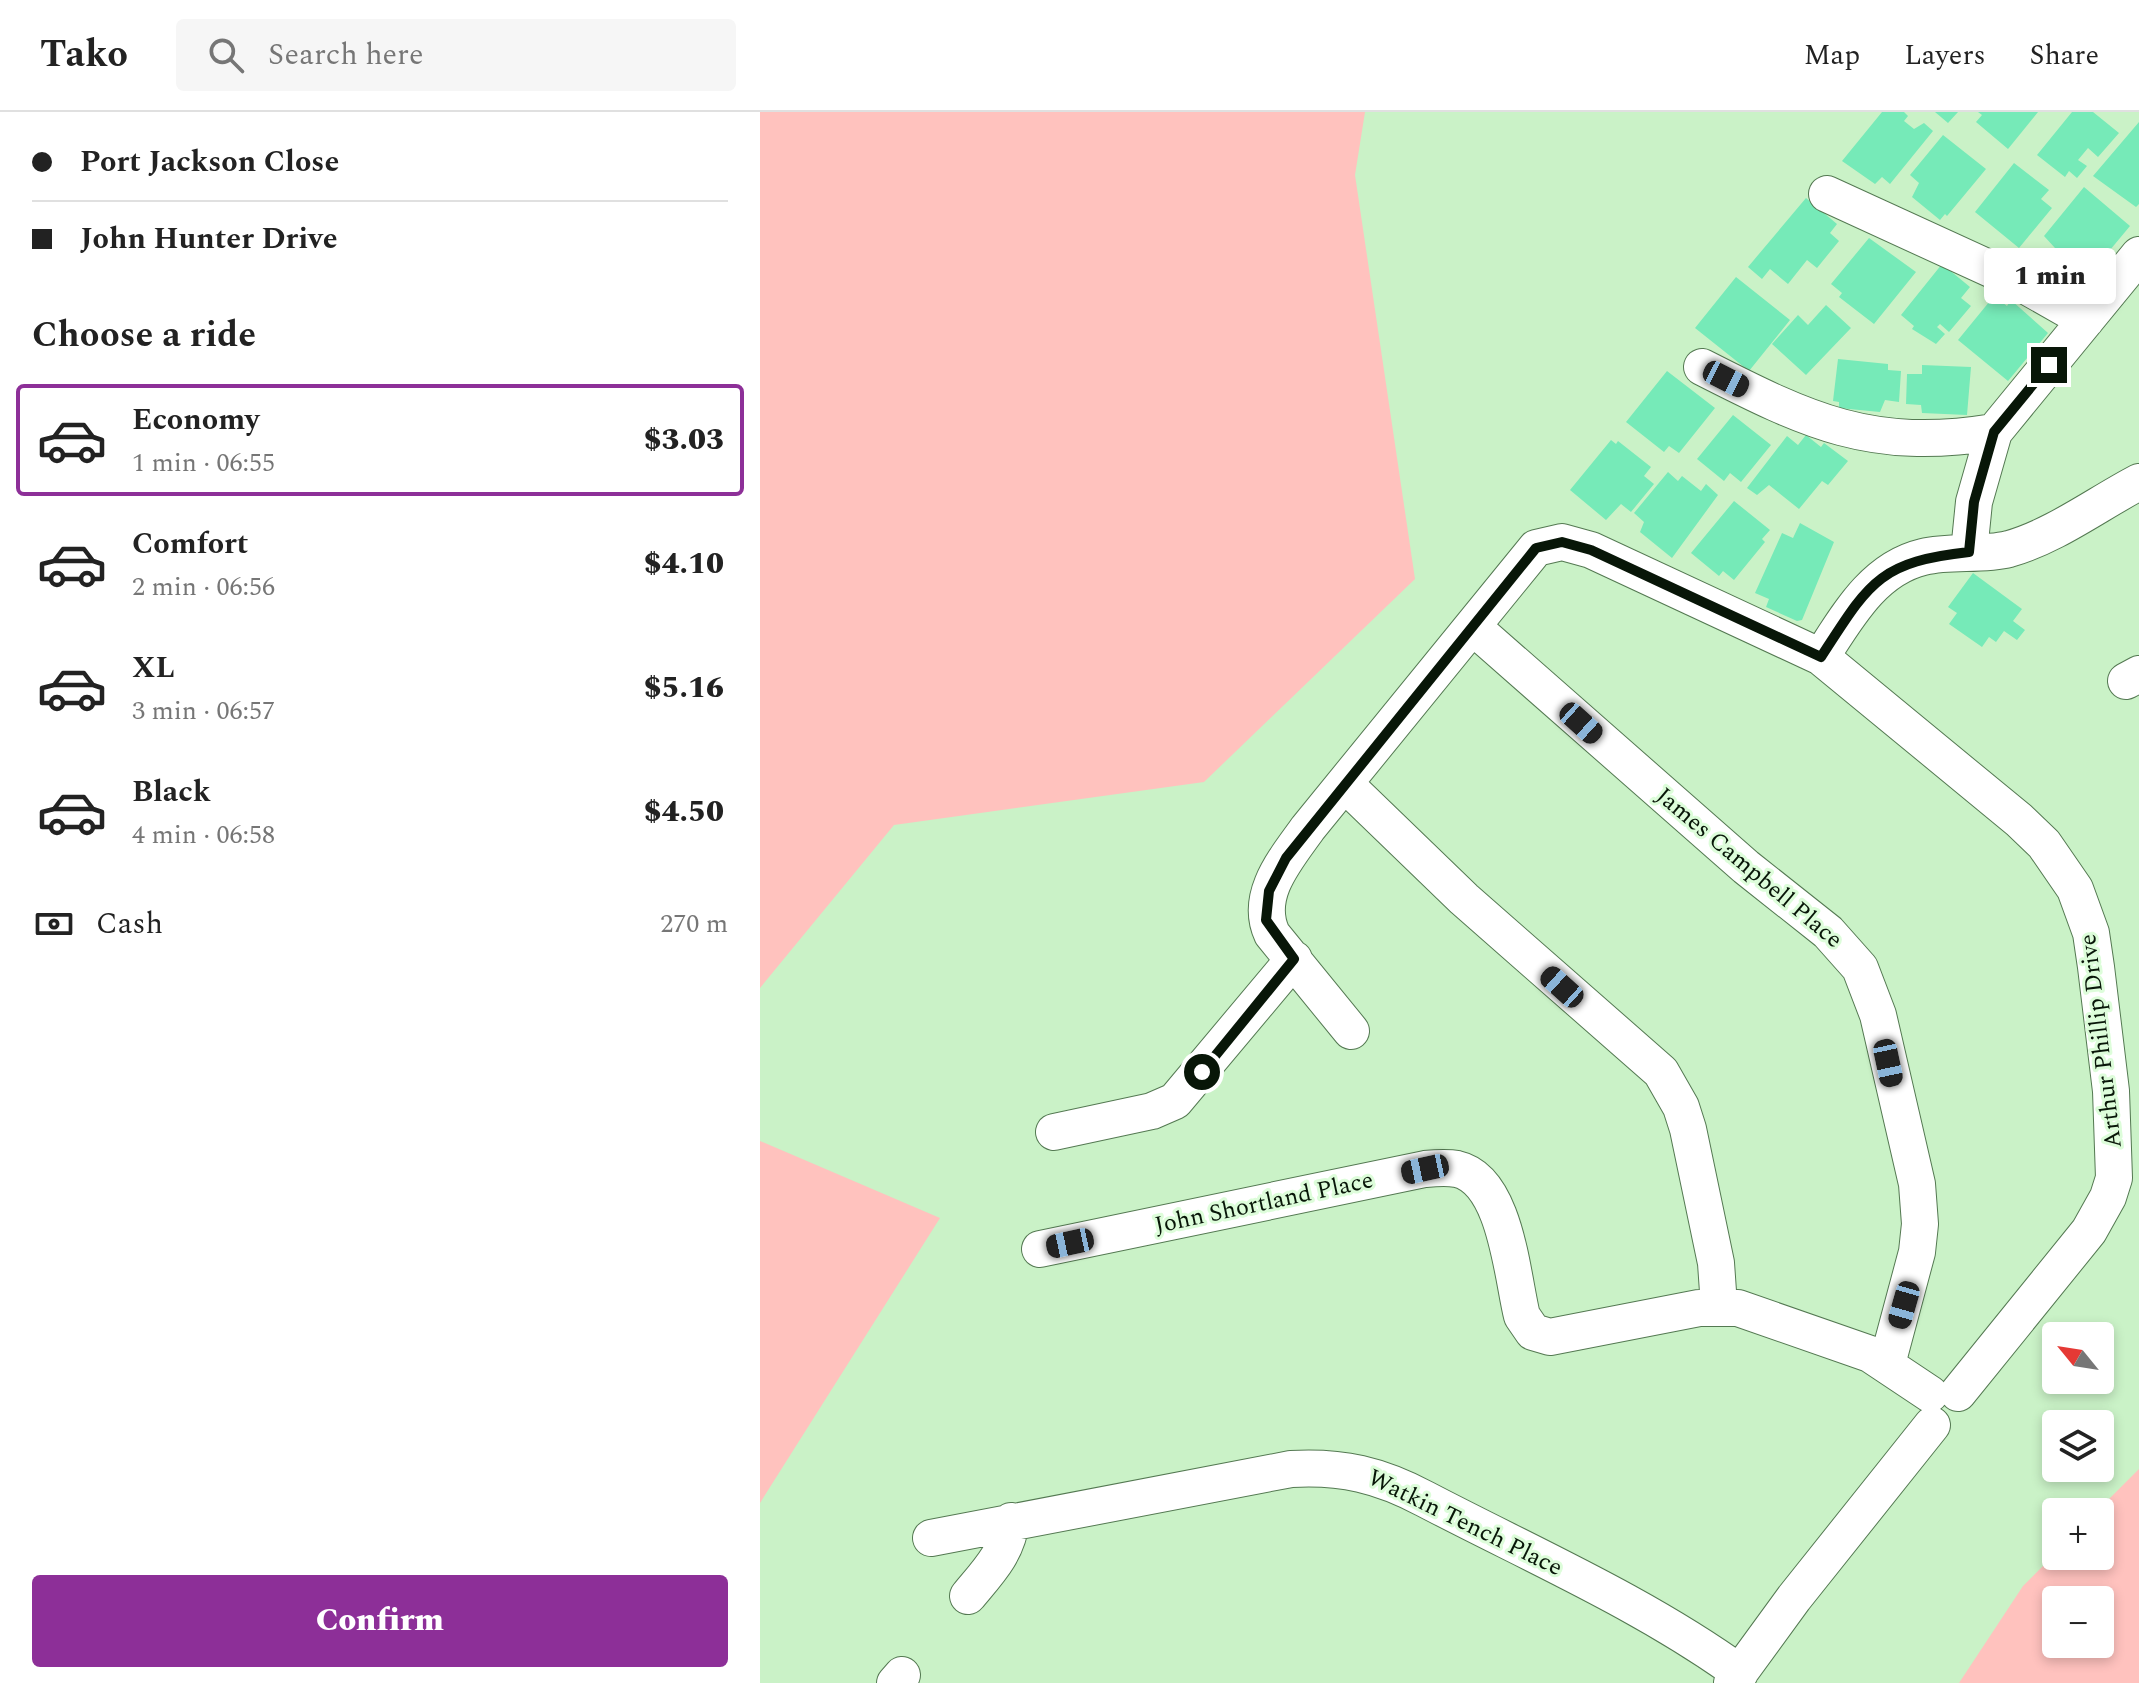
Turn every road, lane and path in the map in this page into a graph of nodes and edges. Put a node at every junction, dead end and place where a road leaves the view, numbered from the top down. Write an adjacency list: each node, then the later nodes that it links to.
1 (1827, 194): 3 (street)
2 (2139, 255): 3 (street)
3 (2086, 320): 5 (street)
4 (1702, 367): 5 (street)
5 (1994, 432): 7 (street)
6 (2139, 482): 7 (street)
7 (1969, 552): 9 (street)
8 (1473, 627): 9 (street, Arthur Phillip Drive); 10 (street, Arthur Phillip Drive); 16 (street, James Campbell Place)
9 (1821, 657): 17 (street, Arthur Phillip Drive)
10 (1346, 785): 11 (street, Arthur Phillip Drive); 15 (street)
11 (1294, 959): 12 (street, Arthur Phillip Drive); 13 (street)
12 (1351, 1031)
13 (1054, 1132)
14 (1040, 1249): 15 (street, John Shortland Place)
15 (1719, 1306): 16 (street, John Shortland Place)
16 (1887, 1364): 17 (street, John Shortland Place)
17 (1940, 1404): 21 (street, Arthur Phillip Drive)
18 (1011, 1521): 19 (street, Watkin Tench Place); 20 (street); 21 (street, Watkin Tench Place)
19 (931, 1538)
20 (968, 1596)
21 (1736, 1678)

